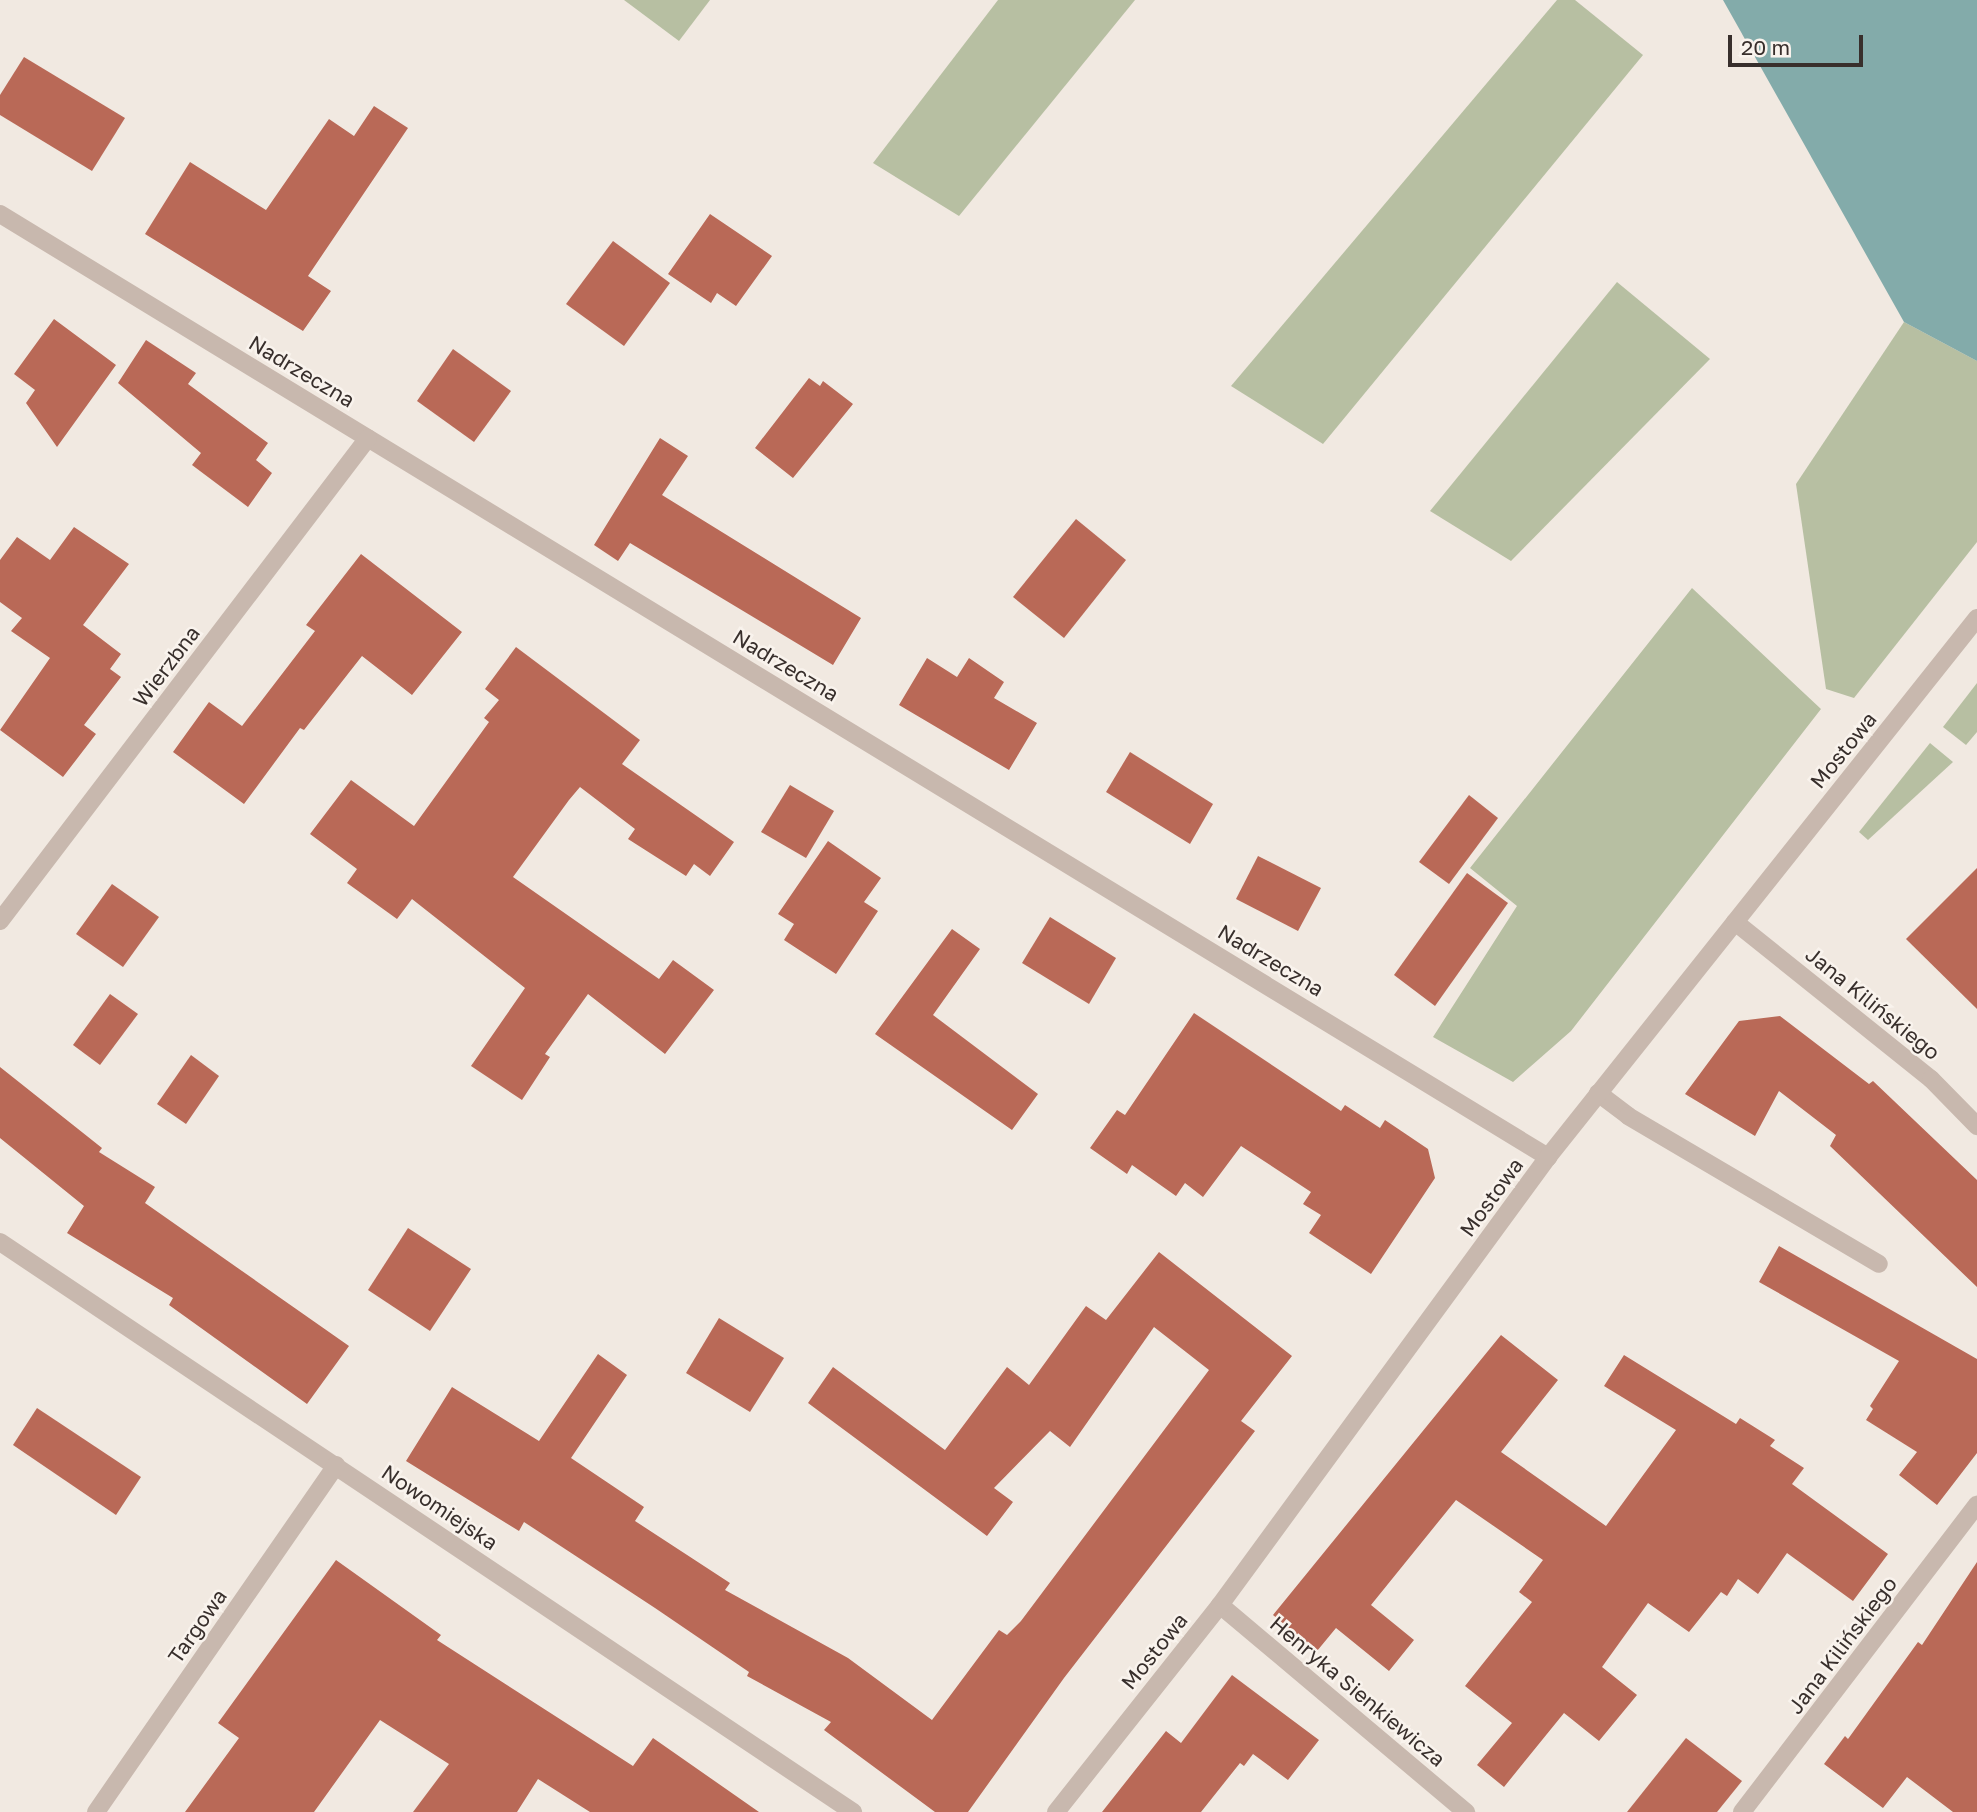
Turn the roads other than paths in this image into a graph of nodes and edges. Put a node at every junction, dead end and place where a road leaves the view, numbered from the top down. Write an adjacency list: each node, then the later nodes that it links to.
1 (0, 215): 2 (street, Nadrzeczna)
2 (368, 438): 4 (street, Wierzbna); 8 (street, Nadrzeczna)
3 (1977, 618): 5 (street, Mostowa)
4 (0, 921)
5 (1735, 922): 6 (street, Mostowa); 7 (street, Jana Kilińskiego)
6 (1598, 1093): 8 (street, Mostowa); 10 (street)
7 (1977, 1126)
8 (1548, 1157): 13 (street, Mostowa)
9 (0, 1242): 11 (street, Nowomiejska)
10 (1879, 1264)
11 (336, 1465): 14 (street, Targowa); 15 (street, Nowomiejska)
12 (1977, 1505): 18 (street, Jana Kilińskiego)
13 (1220, 1605): 16 (street, Mostowa); 17 (street, Henryka Sienkiewicza)
14 (96, 1812)
15 (853, 1812)
16 (1056, 1812)
17 (1466, 1812)
18 (1742, 1812)

